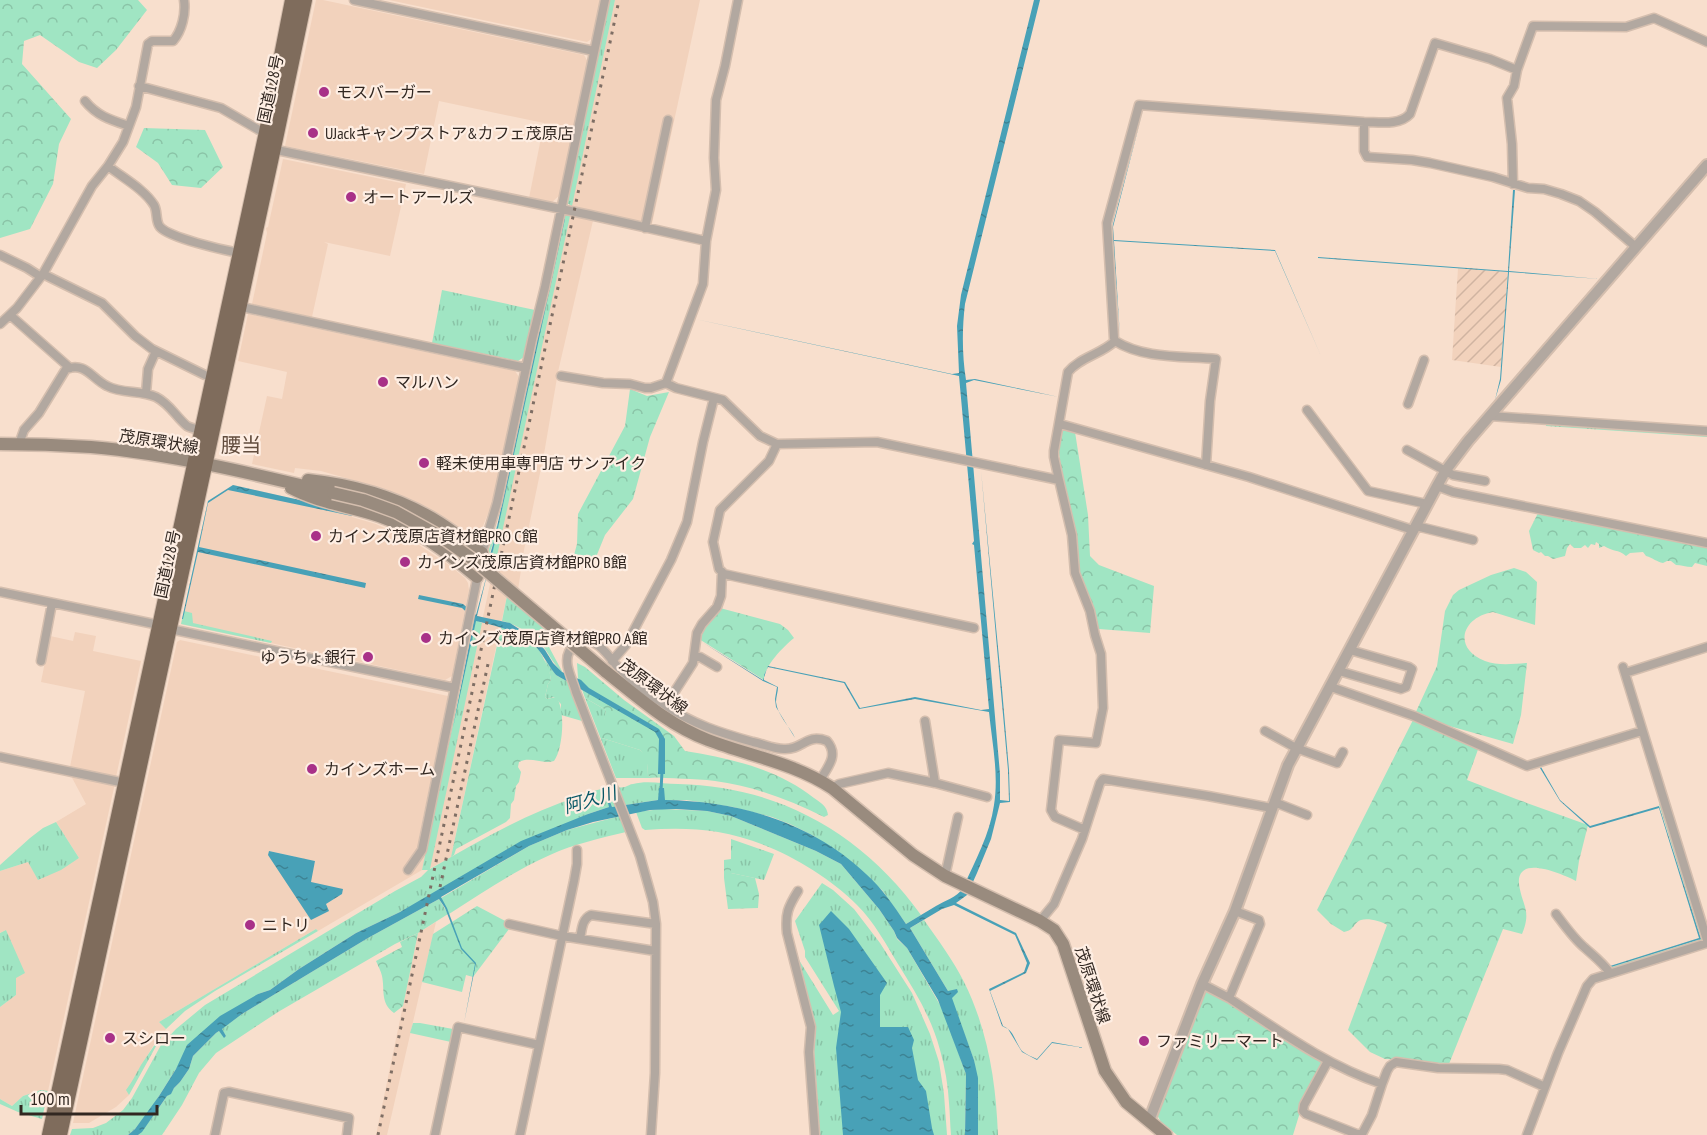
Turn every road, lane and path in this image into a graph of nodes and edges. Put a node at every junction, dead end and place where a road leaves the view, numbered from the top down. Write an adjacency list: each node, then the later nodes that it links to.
1 (184, 0): 10 (street)
2 (292, 0): 15 (highway, 国道128号)
3 (305, 0): 15 (highway, 国道128号)
4 (354, 0): 8 (street)
5 (605, 0): 8 (street)
6 (738, 0): 22 (street)
7 (1707, 42): 9 (street)
8 (594, 51): 20 (street)
9 (1517, 70): 13 (street); 19 (street)
10 (139, 86): 14 (street); 15 (street)
11 (85, 101): 14 (street)
12 (668, 120): 21 (street)
13 (1364, 122): 19 (street); 30 (street)
14 (129, 126): 18 (street)
15 (272, 133): 16 (highway, 国道128号)
16 (268, 149): 20 (street); 24 (highway, 国道128号); 27 (highway, 国道128号)
17 (1707, 165): 23 (street)
18 (108, 166): 24 (street); 26 (street)
19 (1513, 184): 23 (street)
20 (561, 209): 21 (street); 34 (street)
21 (645, 228): 22 (street)
22 (706, 241): 37 (street)
23 (1636, 248): 42 (street)
24 (239, 253): 27 (highway, 国道128号)
25 (0, 255): 26 (street)
26 (42, 275): 28 (street); 31 (street)
27 (234, 305): 34 (street); 36 (highway, 国道128号); 50 (highway, 国道128号)
28 (10, 315): 29 (street); 33 (street)
29 (0, 324)
30 (1115, 341): 43 (street); 51 (street)
31 (156, 351): 36 (street); 38 (street)
32 (1424, 360): 40 (street)
33 (70, 368): 38 (street); 47 (street)
34 (526, 368): 61 (street)
35 (561, 376): 37 (street)
36 (212, 377): 44 (highway, 国道128号)
37 (666, 383): 39 (street)
38 (146, 393): 44 (street)
39 (714, 398): 48 (street); 72 (street)
40 (1408, 404)
41 (1307, 410): 57 (street)
42 (1491, 416): 45 (street); 52 (street)
43 (1060, 424): 51 (street); 54 (street)
44 (200, 430): 50 (highway, 国道128号)
45 (1707, 431)
46 (0, 444): 47 (main road, 茂原環状線)
47 (20, 444): 50 (main road, 茂原環状線)
48 (777, 444): 54 (street); 62 (street)
49 (1407, 450): 52 (street)
50 (199, 464): 53 (main road, 茂原環状線); 66 (highway, 国道128号)
51 (1206, 465): 58 (street)
52 (1446, 470): 55 (street); 56 (street)
53 (280, 480): 61 (main road); 63 (main road); 72 (main road, 茂原環状線, bridge)
54 (1059, 480): 92 (street)
55 (1485, 481)
56 (1436, 487): 57 (street); 60 (street)
57 (1428, 503): 58 (street)
58 (1414, 528): 59 (street); 69 (street)
59 (1473, 540)
60 (1707, 543)
61 (482, 553): 63 (street)
62 (722, 572): 67 (street); 70 (street)
63 (477, 577): 76 (street)
64 (0, 592): 65 (street)
65 (52, 603): 66 (street); 71 (street)
66 (165, 627): 76 (street); 85 (highway, 国道128号); 114 (highway, 国道128号)
67 (974, 628)
68 (1707, 647): 80 (street)
69 (1350, 650): 74 (street); 74 (street)
70 (695, 657): 73 (street); 77 (street)
71 (41, 661)
72 (609, 666): 77 (street); 84 (main road, 茂原環状線); 101 (street)
73 (717, 667)
74 (1339, 671): 75 (street)
75 (1331, 687): 80 (street); 81 (street)
76 (454, 688): 94 (street)
77 (666, 705): 84 (street)
78 (925, 722): 86 (street)
79 (1265, 731): 81 (street)
80 (1642, 731): 104 (street)
81 (1296, 748): 82 (street); 89 (street)
82 (1343, 752)
83 (0, 757): 85 (street)
84 (820, 780): 87 (main road, 茂原環状線)
85 (125, 783): 114 (highway, 国道128号)
86 (935, 783): 87 (street); 88 (street)
87 (832, 788): 95 (main road, 茂原環状線)
88 (987, 797)
89 (1273, 805): 90 (street); 92 (street); 97 (street)
90 (1307, 815)
91 (958, 817): 95 (street)
92 (1085, 830): 99 (street)
93 (577, 850): 102 (street)
94 (408, 870)
95 (945, 876): 99 (main road, 茂原環状線)
96 (798, 891): 120 (street)
97 (1235, 910): 107 (street); 108 (street)
98 (1556, 914): 106 (street)
99 (1040, 921): 113 (main road, 茂原環状線)
100 (508, 924): 102 (street)
101 (656, 924): 103 (street); 105 (street)
102 (562, 936): 103 (street); 109 (street)
103 (580, 939): 105 (street)
104 (1707, 942): 106 (street)
105 (655, 951): 119 (street)
106 (1610, 973): 112 (street)
107 (1202, 984): 108 (street); 113 (street)
108 (1229, 999): 110 (street)
109 (539, 1046): 117 (street); 118 (street)
110 (1328, 1061): 111 (street); 111 (street)
111 (1382, 1084): 112 (street)
112 (1545, 1087): 122 (street)
113 (1149, 1121): 121 (main road, 茂原環状線)
114 (55, 1131)
115 (215, 1135): 116 (street)
116 (347, 1135)
117 (435, 1135)
118 (520, 1135)
119 (651, 1135)
120 (815, 1135)
121 (1166, 1135)
122 (1527, 1135)

